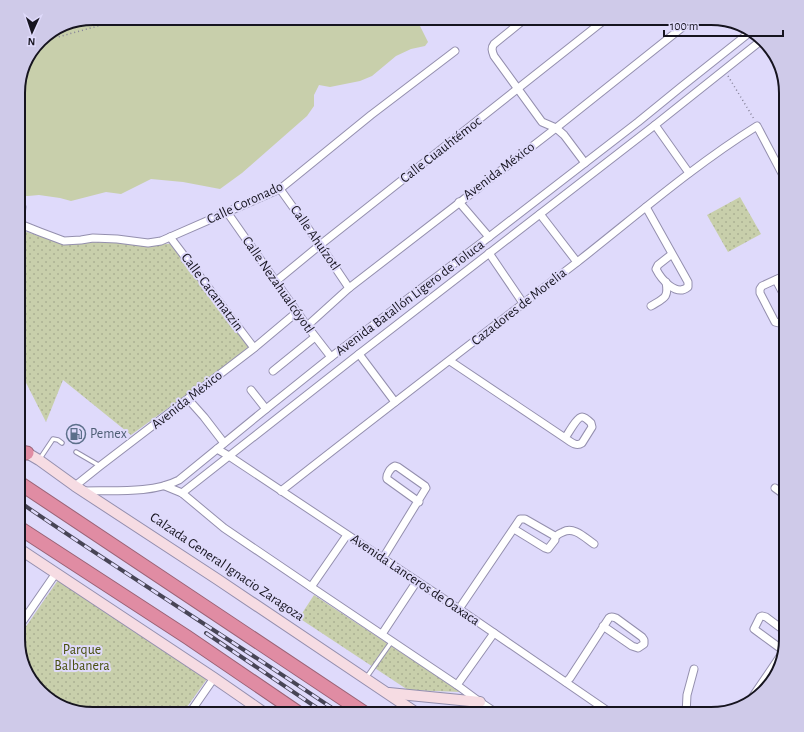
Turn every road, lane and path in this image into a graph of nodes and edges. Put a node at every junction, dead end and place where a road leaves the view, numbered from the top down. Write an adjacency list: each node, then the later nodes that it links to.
1 (100, 25): 6 (path)
2 (517, 25): 11 (street)
3 (598, 25): 11 (street, Calle Cuauhtémoc)
4 (685, 25): 14 (street, Avenida México)
5 (747, 35): 9 (street, Avenida Batallón Ligero de Toluca)
6 (56, 36)
7 (757, 44): 10 (street, Avenida Batallón Ligero de Toluca)
8 (455, 51): 18 (street, Calle Coronado)
9 (719, 58): 10 (street); 15 (street, Avenida Batallón Ligero de Toluca)
10 (726, 69): 12 (street, Avenida Batallón Ligero de Toluca); 13 (path)
11 (518, 89): 14 (street); 26 (street, Calle Cuauhtémoc)
12 (654, 126): 17 (street); 22 (street, Avenida Batallón Ligero de Toluca)
13 (757, 126): 16 (street); 17 (street, Cazadores de Morelia)
14 (556, 128): 15 (street); 19 (street, Avenida México)
15 (585, 163): 25 (street, Avenida Batallón Ligero de Toluca)
16 (779, 167)
17 (689, 173): 20 (street, Cazadores de Morelia)
18 (280, 189): 21 (street, Calle Coronado); 26 (street, Calle Ahuízotl)
19 (459, 202): 25 (street); 35 (street, Avenida México)
20 (646, 207): 28 (street); 29 (street, Cazadores de Morelia)
21 (227, 212): 24 (street, Calle Coronado); 32 (street, Calle Nezahualcóyotl)
22 (540, 214): 27 (street, Avenida Batallón Ligero de Toluca); 29 (street)
23 (25, 226): 24 (street, Calle Coronado)
24 (170, 237): 42 (street, Calle Cacamatzin)
25 (490, 237): 44 (street, Avenida Batallón Ligero de Toluca)
26 (320, 245): 32 (street, Calle Cuauhtémoc); 35 (street, Calle Ahuízotl)
27 (489, 253): 36 (street); 43 (street, Avenida Batallón Ligero de Toluca)
28 (672, 254): 33 (street); 33 (street)
29 (577, 262): 36 (street, Cazadores de Morelia)
30 (779, 278): 31 (street)
31 (776, 280): 34 (street); 39 (street)
32 (275, 282): 38 (street, Calle Nezahualcóyotl)
33 (666, 282): 37 (street)
34 (779, 286)
35 (349, 288): 40 (street, Avenida México)
36 (523, 303): 45 (street, Cazadores de Morelia)
37 (651, 306)
38 (297, 312): 40 (street, Calle Nezahualcóyotl); 42 (street, Avenida México)
39 (779, 324)
40 (307, 326): 41 (street, Calle Nezahualcóyotl)
41 (315, 337): 44 (street, Calle Nezahualcóyotl); 46 (street)
42 (254, 348): 48 (street, Avenida México)
43 (359, 354): 49 (street); 57 (street, Avenida Batallón Ligero de Toluca)
44 (331, 357): 50 (street, Avenida Batallón Ligero de Toluca)
45 (450, 361): 49 (street, Cazadores de Morelia); 51 (street)
46 (272, 371)
47 (251, 390): 50 (street)
48 (188, 399): 53 (street); 59 (street, Avenida México)
49 (395, 402): 64 (street, Cazadores de Morelia)
50 (266, 409): 53 (street, Avenida Batallón Ligero de Toluca)
51 (566, 438)
52 (62, 443): 58 (lane)
53 (224, 443): 54 (street, Avenida Batallón Ligero de Toluca)
54 (217, 449): 57 (street, Avenida Lanceros de Oaxaca); 60 (street, Avenida Batallón Ligero de Toluca)
55 (76, 452): 59 (lane)
56 (25, 453): 58 (main road, Calzada General Ignacio Zaragoza)
57 (229, 456): 64 (street, Avenida Lanceros de Oaxaca); 66 (street, Avenida Batallón Ligero de Toluca)
58 (39, 460): 62 (main road, Calzada General Ignacio Zaragoza)
59 (100, 466): 62 (street, Avenida México)
60 (165, 486): 62 (street, Avenida Batallón Ligero de Toluca); 66 (street)
61 (25, 487): 98 (highway)
62 (79, 488): 89 (main road, Calzada General Ignacio Zaragoza)
63 (775, 488): 65 (street)
64 (281, 490): 70 (street, Avenida Lanceros de Oaxaca)
65 (779, 491)
66 (182, 494): 77 (street)
67 (418, 502): 67 (street); 74 (street)
68 (514, 529): 71 (street); 71 (street); 78 (street)
69 (25, 532): 97 (highway)
70 (347, 535): 74 (street, Avenida Lanceros de Oaxaca); 77 (street)
71 (555, 537): 72 (street)
72 (594, 544)
73 (25, 553): 75 (main road)
74 (383, 558): 76 (street, Avenida Lanceros de Oaxaca)
75 (56, 574): 79 (street); 88 (main road)
76 (417, 581): 78 (street, Avenida Lanceros de Oaxaca); 83 (street)
77 (311, 587): 83 (street)
78 (459, 609): 82 (street, Avenida Lanceros de Oaxaca)
79 (25, 616)
80 (604, 626): 80 (street); 90 (street)
81 (779, 627): 85 (street)
82 (494, 633): 90 (street, Avenida Lanceros de Oaxaca); 91 (street)
83 (382, 634): 84 (street)
84 (392, 641): 89 (lane); 91 (street)
85 (778, 647)
86 (773, 667): 92 (street)
87 (694, 669): 102 (street)
88 (214, 678): 95 (street); 96 (main road)
89 (365, 679): 93 (main road, Calzada General Ignacio Zaragoza)
90 (566, 682): 101 (street, Avenida Lanceros de Oaxaca)
91 (457, 685): 94 (street)
92 (760, 686)
93 (386, 693): 94 (main road); 99 (main road, Calzada General Ignacio Zaragoza)
94 (480, 702): 100 (street)
95 (194, 707)
96 (256, 707)
97 (290, 707)
98 (356, 707)
99 (407, 707)
100 (488, 707)
101 (602, 707)
102 (686, 707)

